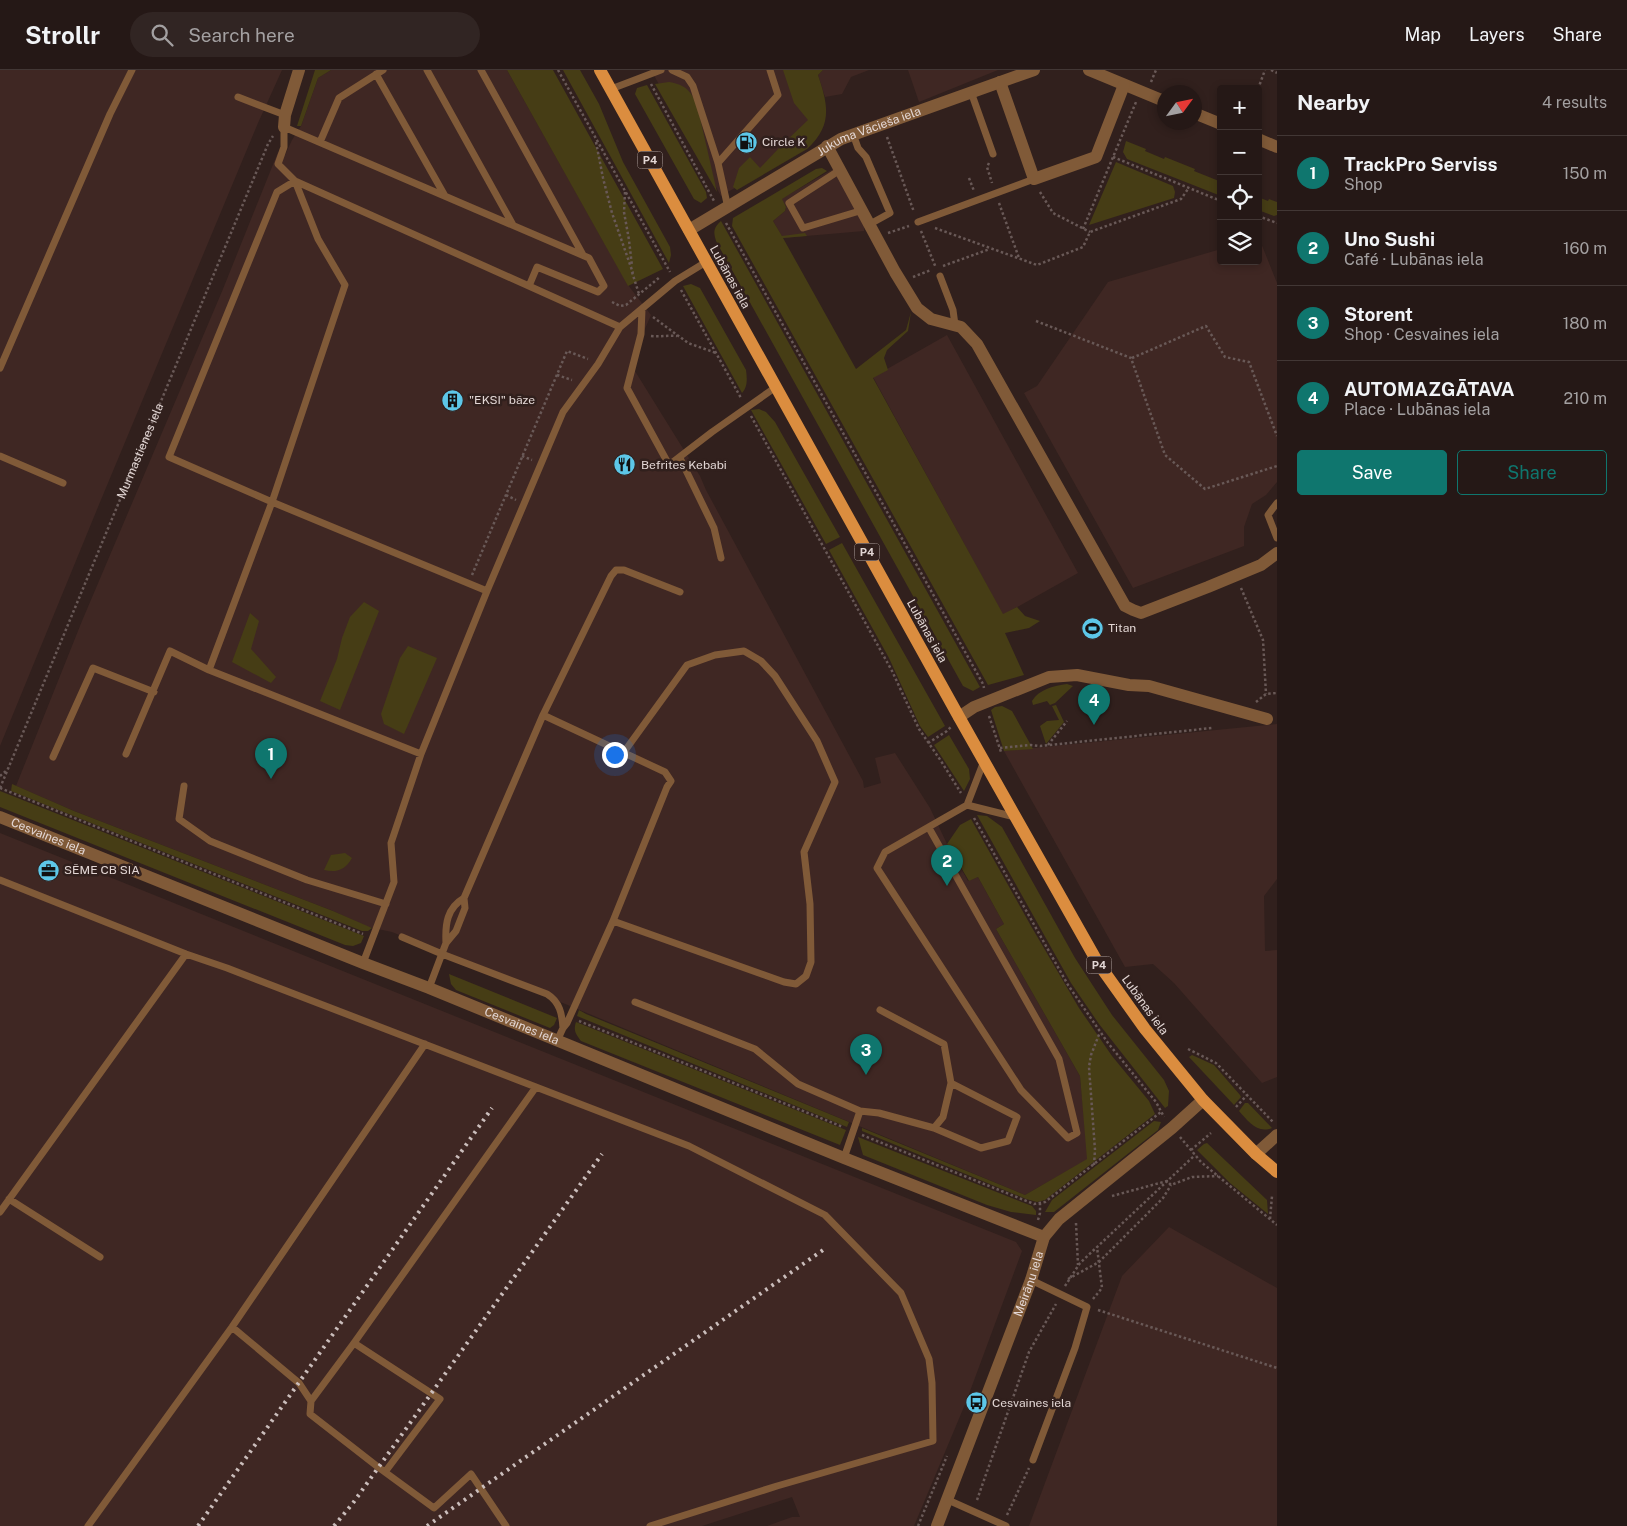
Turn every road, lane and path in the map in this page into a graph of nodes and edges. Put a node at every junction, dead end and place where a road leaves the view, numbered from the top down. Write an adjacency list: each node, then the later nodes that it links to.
1 (132, 70): 80 (lane)
2 (299, 70): 26 (street)
3 (428, 70): 53 (lane)
4 (481, 70): 59 (lane)
5 (558, 70): 30 (path)
6 (600, 70): 20 (main road, Lubānas iela / P4)
7 (661, 70): 16 (lane)
8 (672, 70): 38 (lane)
9 (770, 70): 38 (lane)
10 (1034, 70): 17 (street, Jukuma Vācieša iela)
11 (1089, 70): 18 (street)
12 (1265, 70): 19 (path)
13 (1271, 70): 15 (path)
14 (380, 72): 32 (lane); 45 (lane)
15 (1277, 73)
16 (646, 75): 20 (lane); 47 (path)
17 (1000, 82): 21 (street, Jukuma Vācieša iela); 40 (street)
18 (1124, 85): 22 (street); 36 (street)
19 (1259, 85)
20 (611, 89): 55 (main road, Lubānas iela / P4)
21 (972, 92): 28 (street, Jukuma Vācieša iela); 35 (lane)
22 (1140, 92): 24 (street); 37 (path)
23 (238, 97): 26 (lane)
24 (1157, 98)
25 (1202, 116): 27 (street)
26 (284, 121): 32 (lane); 41 (lane); 118 (path, Murmastienes iela)
27 (1217, 122)
28 (882, 124): 29 (street, Jukuma Vācieša iela); 50 (path)
29 (853, 134): 33 (street, Jukuma Vācieša iela); 52 (lane)
30 (596, 138): 43 (path); 63 (path)
31 (1262, 141): 34 (street)
32 (320, 142): 45 (lane)
33 (827, 146): 39 (street); 47 (street, Jukuma Vācieša iela)
34 (1277, 147)
35 (993, 154): 44 (path)
36 (1096, 157): 37 (path); 40 (street)
37 (1114, 157): 42 (path); 54 (path)
38 (718, 163): 47 (lane)
39 (840, 170): 48 (street); 48 (lane)
40 (1034, 179): 44 (lane); 54 (path)
41 (295, 181): 68 (lane); 92 (lane); 92 (lane)
42 (1188, 189): 46 (path); 56 (path)
43 (625, 192): 63 (path); 66 (path)
44 (995, 194): 50 (lane); 60 (path)
45 (445, 196): 53 (lane)
46 (1217, 200)
47 (724, 210): 55 (street, Jukuma Vācieša iela); 104 (path)
48 (863, 210): 52 (street)
49 (1262, 217): 51 (path)
50 (918, 222): 57 (path); 58 (path); 62 (path)
51 (1277, 223)
52 (870, 224): 57 (street)
53 (513, 225): 59 (lane)
54 (1083, 228): 56 (path)
55 (689, 230): 61 (main road, Lubānas iela / P4)
56 (1090, 232): 60 (path)
57 (877, 237): 67 (street)
58 (991, 248): 60 (path); 62 (path)
59 (584, 256): 68 (lane)
60 (1018, 258)
61 (706, 262): 66 (lane); 81 (main road, Lubānas iela / P4)
62 (936, 268): 67 (path)
63 (632, 273): 69 (path)
64 (661, 276): 69 (path)
65 (940, 276): 73 (lane)
66 (675, 281): 71 (lane); 77 (path)
67 (901, 282): 73 (street)
68 (529, 286): 74 (lane)
69 (639, 294): 70 (path)
70 (612, 302)
71 (642, 309): 74 (lane); 75 (lane); 76 (path)
72 (1036, 321): 78 (path)
73 (955, 325): 97 (street)
74 (620, 327): 79 (lane)
75 (641, 334): 76 (path); 87 (lane)
76 (679, 336): 77 (path)
77 (716, 353): 82 (path)
78 (1131, 358): 83 (path); 88 (path)
79 (598, 364): 85 (path); 99 (lane)
80 (0, 368)
81 (776, 387): 82 (lane); 106 (main road, Lubānas iela / P4)
82 (746, 408): 87 (lane); 111 (path)
83 (1277, 436)
84 (0, 456): 89 (lane)
85 (522, 456): 86 (path); 90 (path)
86 (528, 458)
87 (680, 458): 96 (lane)
88 (1277, 466)
89 (63, 484)
90 (506, 495): 91 (path); 98 (path)
91 (511, 498)
92 (272, 502): 98 (lane); 101 (lane)
93 (1277, 503): 94 (lane)
94 (1277, 538)
95 (1277, 553): 97 (street)
96 (721, 558)
97 (1235, 576): 103 (path)
98 (468, 583): 99 (lane)
99 (487, 591): 115 (lane)
100 (680, 592): 105 (lane)
101 (209, 670): 102 (lane); 115 (lane)
102 (154, 692): 114 (lane); 116 (lane)
103 (1266, 694)
104 (985, 703): 106 (street); 107 (street); 112 (path)
105 (543, 715): 113 (lane); 127 (lane)
106 (959, 717): 117 (main road, Lubānas iela / P4)
107 (1267, 719)
108 (1067, 721): 112 (path)
109 (1212, 728): 112 (path)
110 (948, 731): 111 (path)
111 (928, 743): 122 (path)
112 (1048, 745)
113 (624, 752): 129 (lane); 129 (lane)
114 (126, 754)
115 (421, 754): 128 (lane)
116 (53, 757)
117 (984, 761): 122 (lane); 124 (main road, Lubānas iela / P4)
118 (8, 770): 119 (path); 121 (path, Murmastienes iela)
119 (0, 776)
120 (184, 786): 128 (lane)
121 (0, 788): 130 (path)
122 (967, 805): 124 (lane); 125 (lane); 140 (path)
123 (0, 817): 135 (street, Cesvaines iela)
124 (1015, 817): 147 (main road, Lubānas iela / P4)
125 (929, 828): 125 (lane)
126 (0, 880): 133 (lane)
127 (464, 898): 132 (lane); 132 (lane)
128 (386, 904): 130 (lane)
129 (613, 920): 139 (lane)
130 (373, 935): 135 (lane)
131 (402, 937): 134 (lane)
132 (446, 943): 134 (lane)
133 (186, 954): 142 (lane); 166 (lane)
134 (442, 954): 136 (lane); 139 (lane)
135 (363, 963): 136 (street, Cesvaines iela)
136 (429, 988): 141 (street, Cesvaines iela)
137 (635, 1002): 149 (lane)
138 (880, 1010): 144 (lane)
139 (563, 1028): 141 (lane)
140 (1100, 1032): 150 (path); 159 (path)
141 (557, 1041): 158 (street, Cesvaines iela)
142 (425, 1044): 145 (lane); 181 (lane)
143 (1188, 1049): 146 (path)
144 (952, 1083): 151 (lane); 151 (lane)
145 (536, 1087): 182 (lane); 192 (lane)
146 (1247, 1095): 148 (path); 152 (path)
147 (1203, 1100): 157 (main road, Lubānas iela / P4); 167 (street, Meirānu iela)
148 (1236, 1107)
149 (860, 1111): 151 (lane); 158 (lane)
150 (1164, 1118)
151 (934, 1128)
152 (1276, 1130): 157 (street)
153 (1211, 1133): 155 (path)
154 (1179, 1136): 155 (path)
155 (1191, 1150): 156 (path)
156 (1195, 1154): 161 (path); 162 (path)
157 (1256, 1154): 160 (main road, Lubānas iela / P4)
158 (844, 1158): 171 (street, Cesvaines iela)
159 (1094, 1165)
160 (1277, 1172)
161 (1218, 1176): 163 (path); 169 (path)
162 (1167, 1181): 163 (path); 164 (path); 172 (path)
163 (1172, 1185): 174 (path)
164 (1110, 1196)
165 (1272, 1196): 169 (path)
166 (9, 1198): 168 (lane); 173 (lane)
167 (1076, 1206): 171 (street, Meirānu iela); 175 (path)
168 (0, 1212)
169 (1270, 1220): 170 (path)
170 (1277, 1225)
171 (1044, 1237): 176 (street, Meirānu iela)
172 (1097, 1247): 174 (path); 175 (path)
173 (100, 1257)
174 (1099, 1262): 177 (path); 179 (path)
175 (1078, 1266): 177 (path)
176 (1031, 1280): 178 (lane); 187 (street, Meirānu iela)
177 (1067, 1280): 178 (path)
178 (1061, 1294): 179 (lane); 188 (path)
179 (1087, 1307): 185 (lane)
180 (1108, 1314): 183 (path)
181 (232, 1326): 184 (lane); 190 (lane)
182 (354, 1343): 184 (lane); 186 (lane)
183 (1277, 1368)
184 (311, 1401): 186 (lane)
185 (1033, 1460): 189 (path)
186 (385, 1472): 191 (lane)
187 (948, 1500): 188 (lane); 193 (street, Meirānu iela)
188 (974, 1511): 189 (lane)
189 (1003, 1525)
190 (88, 1526)
191 (506, 1526)
192 (650, 1526)
193 (938, 1526)

